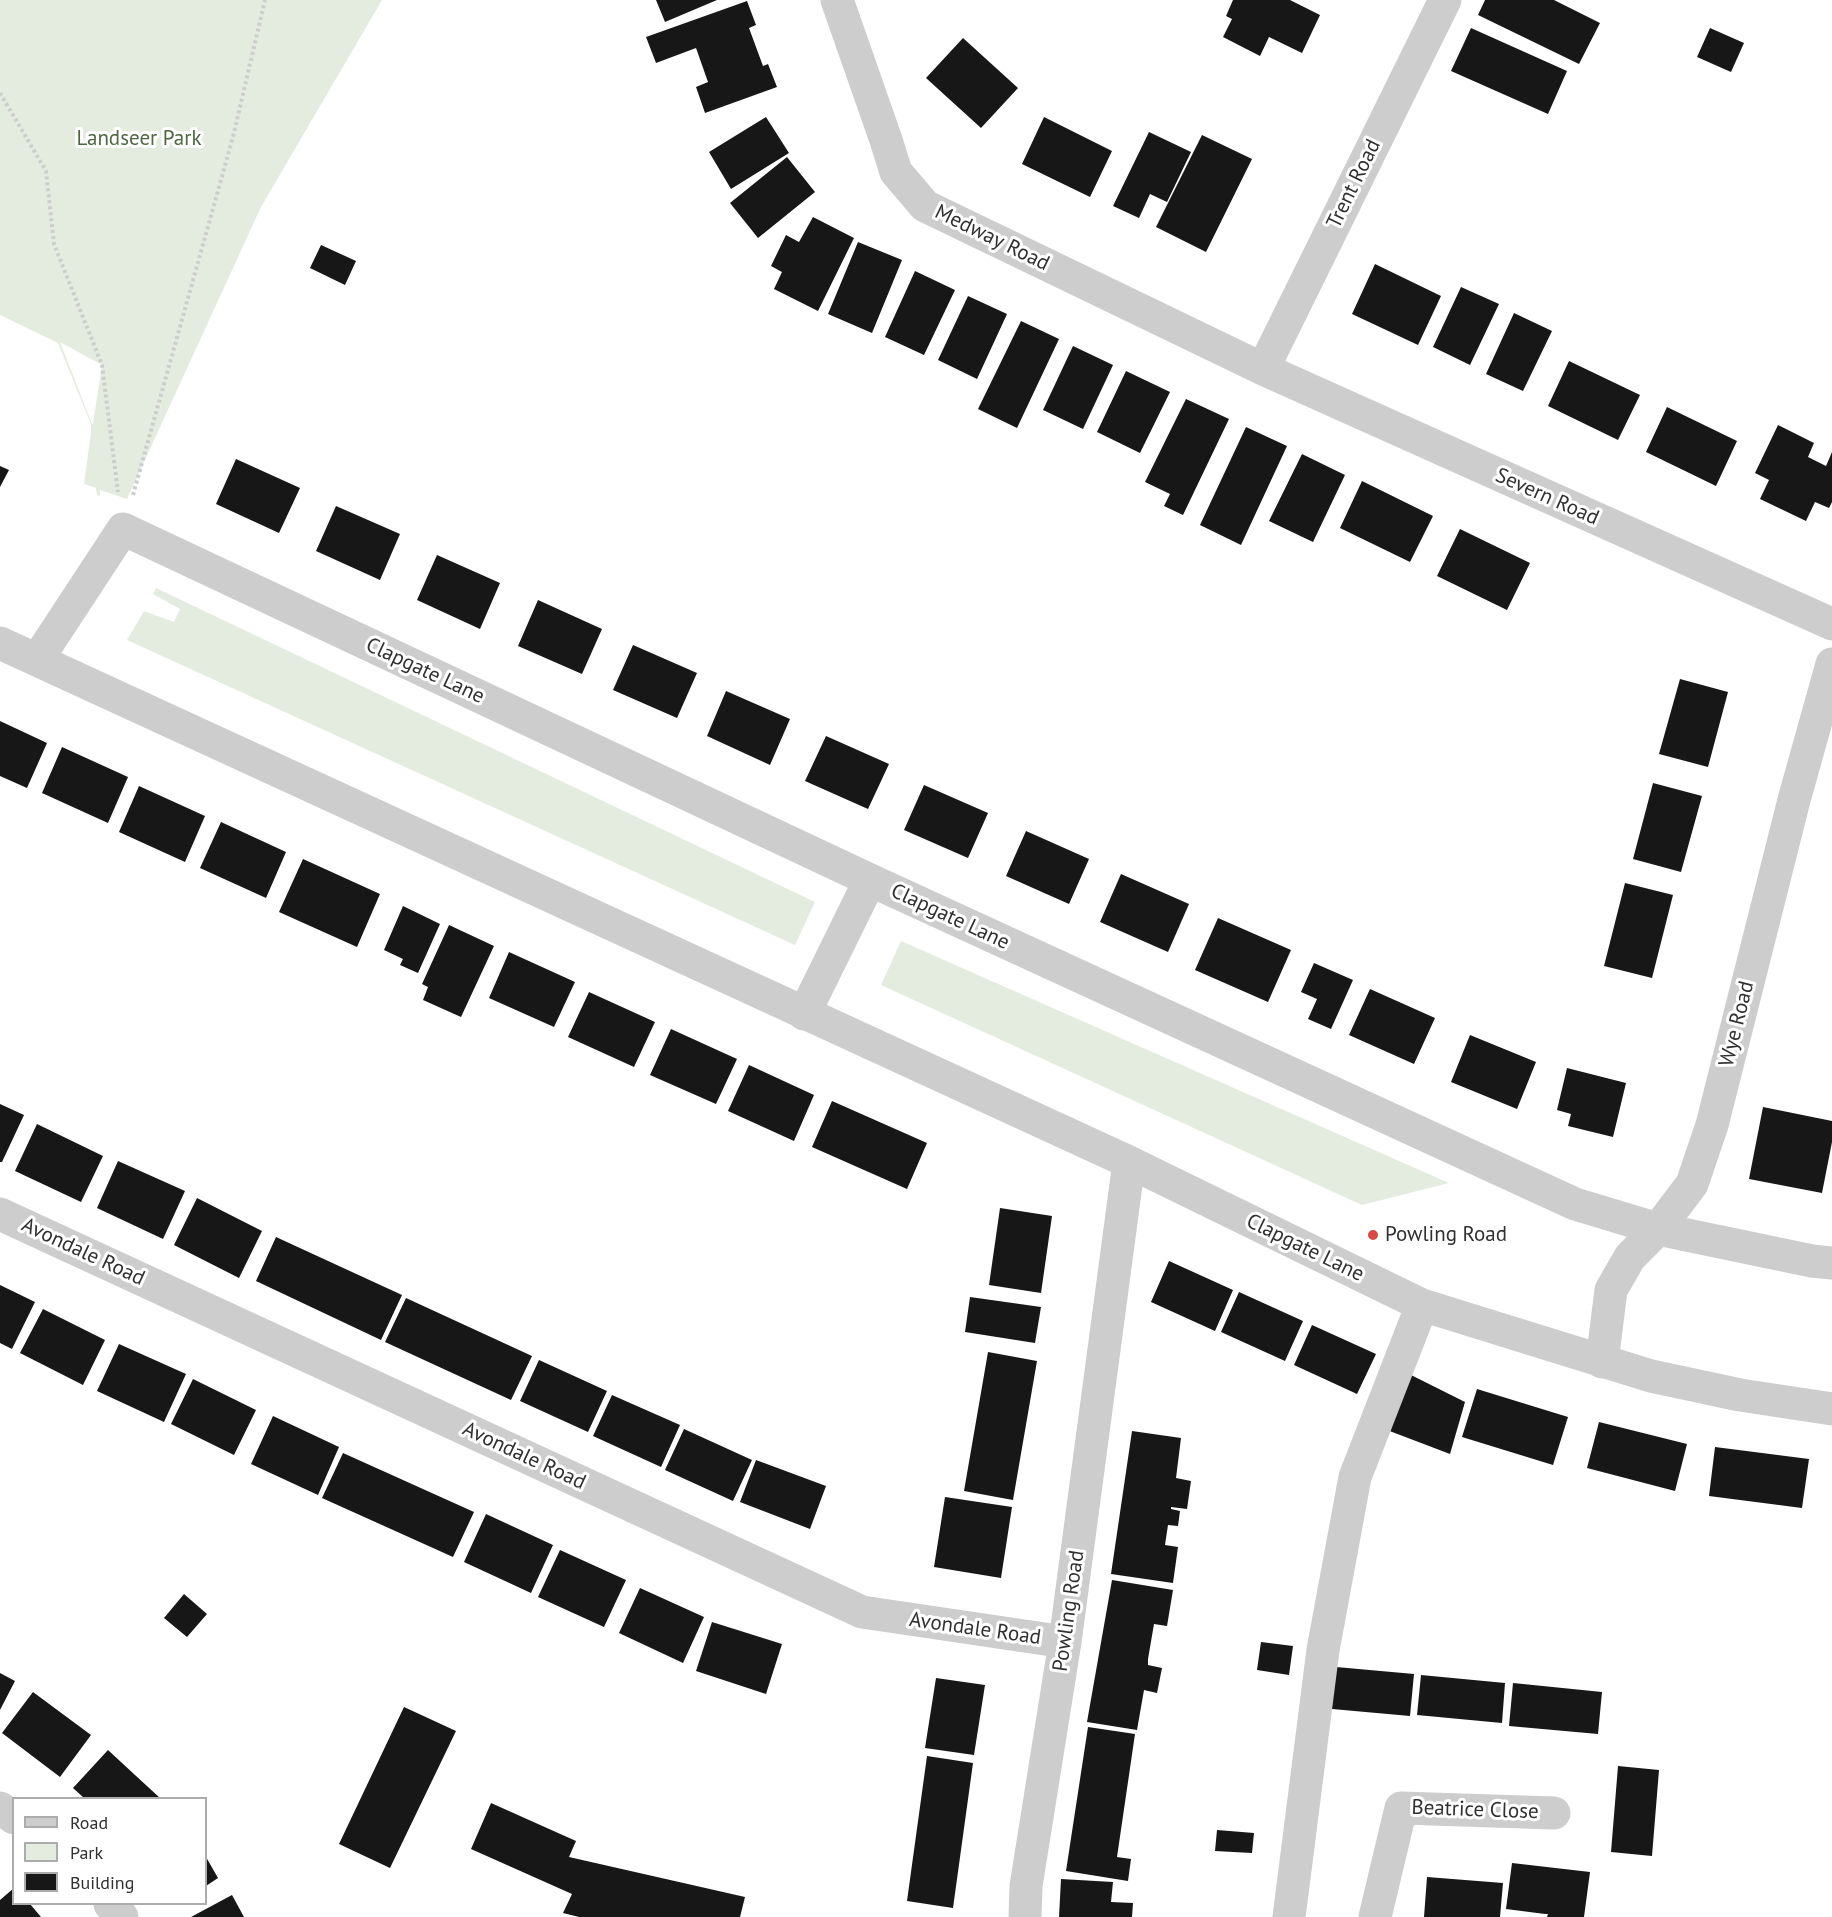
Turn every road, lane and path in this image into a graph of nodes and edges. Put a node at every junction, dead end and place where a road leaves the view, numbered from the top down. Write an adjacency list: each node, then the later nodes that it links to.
1 (265, 0): 6 (path)
2 (837, 0): 5 (street, Medway Road)
3 (1445, 0): 5 (street, Trent Road)
4 (0, 93): 6 (path)
5 (1263, 369): 7 (street, Severn Road)
6 (123, 529): 9 (street); 11 (street, Clapgate Lane)
7 (1832, 624)
8 (0, 643): 9 (street, Clapgate Lane)
9 (37, 660): 12 (street, Clapgate Lane)
10 (1832, 664): 15 (street, Wye Road)
11 (870, 880): 12 (street, Clapgate Lane); 15 (street, Clapgate Lane)
12 (804, 1014): 13 (street, Clapgate Lane)
13 (1129, 1162): 17 (street, Clapgate Lane); 20 (street, Powling Road)
14 (0, 1214): 20 (street, Avondale Road)
15 (1658, 1229): 16 (street, Clapgate Lane); 18 (street, Wye Road)
16 (1832, 1263)
17 (1422, 1305): 18 (street, Clapgate Lane); 25 (street)
18 (1602, 1362): 19 (street, Clapgate Lane)
19 (1832, 1409)
20 (1065, 1642): 24 (street, Powling Road)
21 (1554, 1813): 26 (street, Beatrice Close)
22 (111, 1905): 23 (street)
23 (122, 1917)
24 (1025, 1917)
25 (1289, 1917)
26 (1375, 1917)

